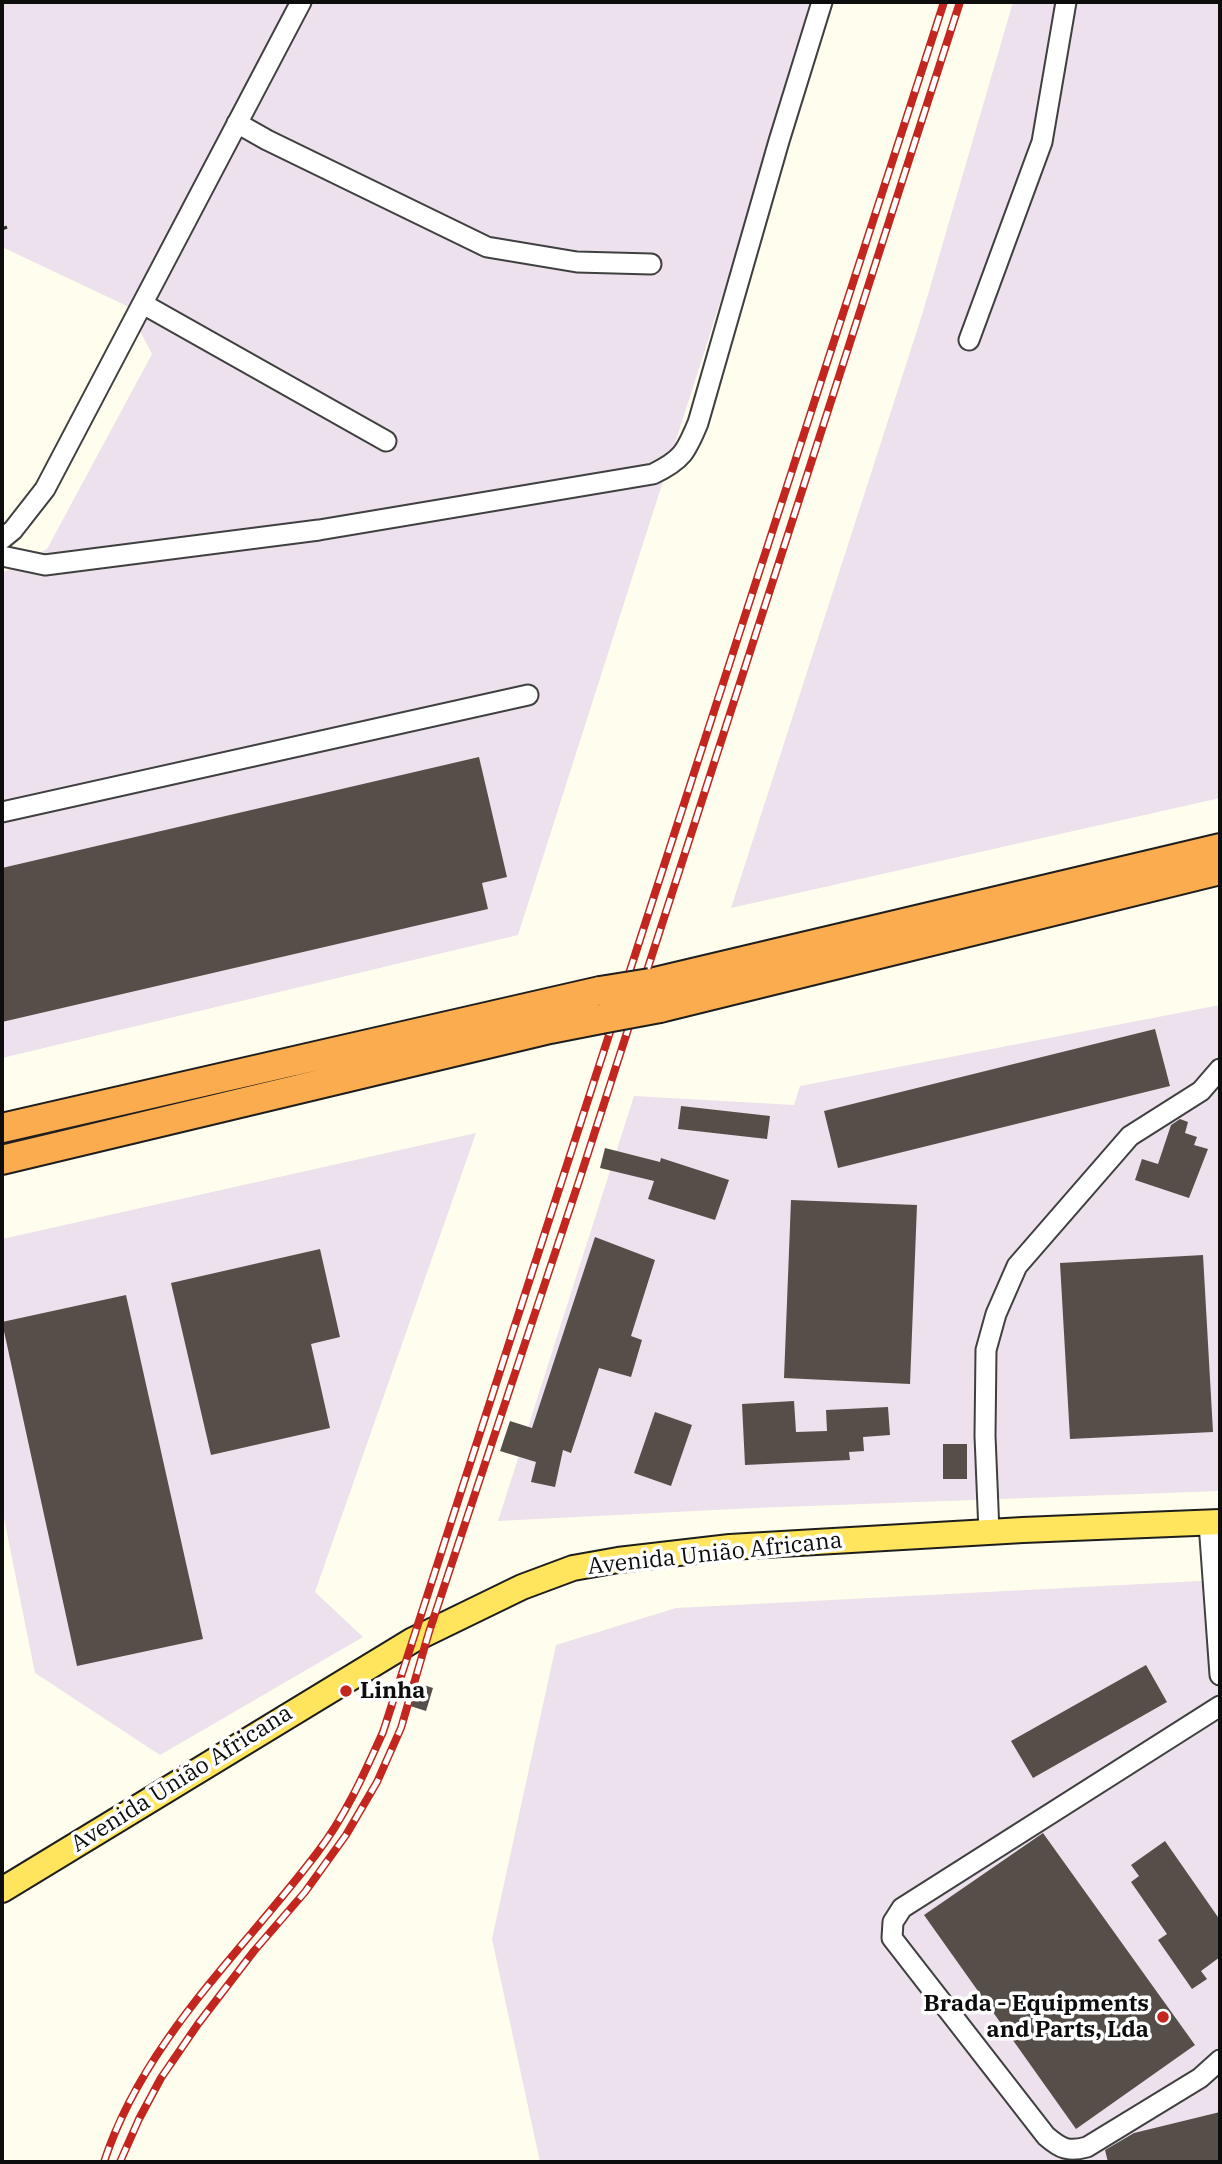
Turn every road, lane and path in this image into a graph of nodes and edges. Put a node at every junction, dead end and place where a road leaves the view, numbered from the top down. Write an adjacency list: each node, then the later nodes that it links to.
1 (301, 2): 4 (street)
2 (822, 2): 10 (street)
3 (1066, 2): 7 (street)
4 (237, 122): 5 (street); 6 (street)
5 (651, 264)
6 (143, 304): 8 (street); 9 (street)
7 (969, 340)
8 (386, 441)
9 (2, 539)
10 (2, 556)
11 (528, 695): 12 (street)
12 (2, 812)
13 (1220, 848): 15 (highway)
14 (1220, 870): 15 (highway)
15 (655, 996): 17 (highway, bridge); 18 (highway, bridge)
16 (1220, 1069): 20 (street)
17 (2, 1128)
18 (2, 1160)
19 (1214, 1523): 20 (main road, Avenida União Africana); 21 (street)
20 (989, 1532): 23 (main road, Avenida União Africana)
21 (1220, 1675)
22 (1220, 1706): 24 (street)
23 (2, 1890)
24 (1220, 2060)

